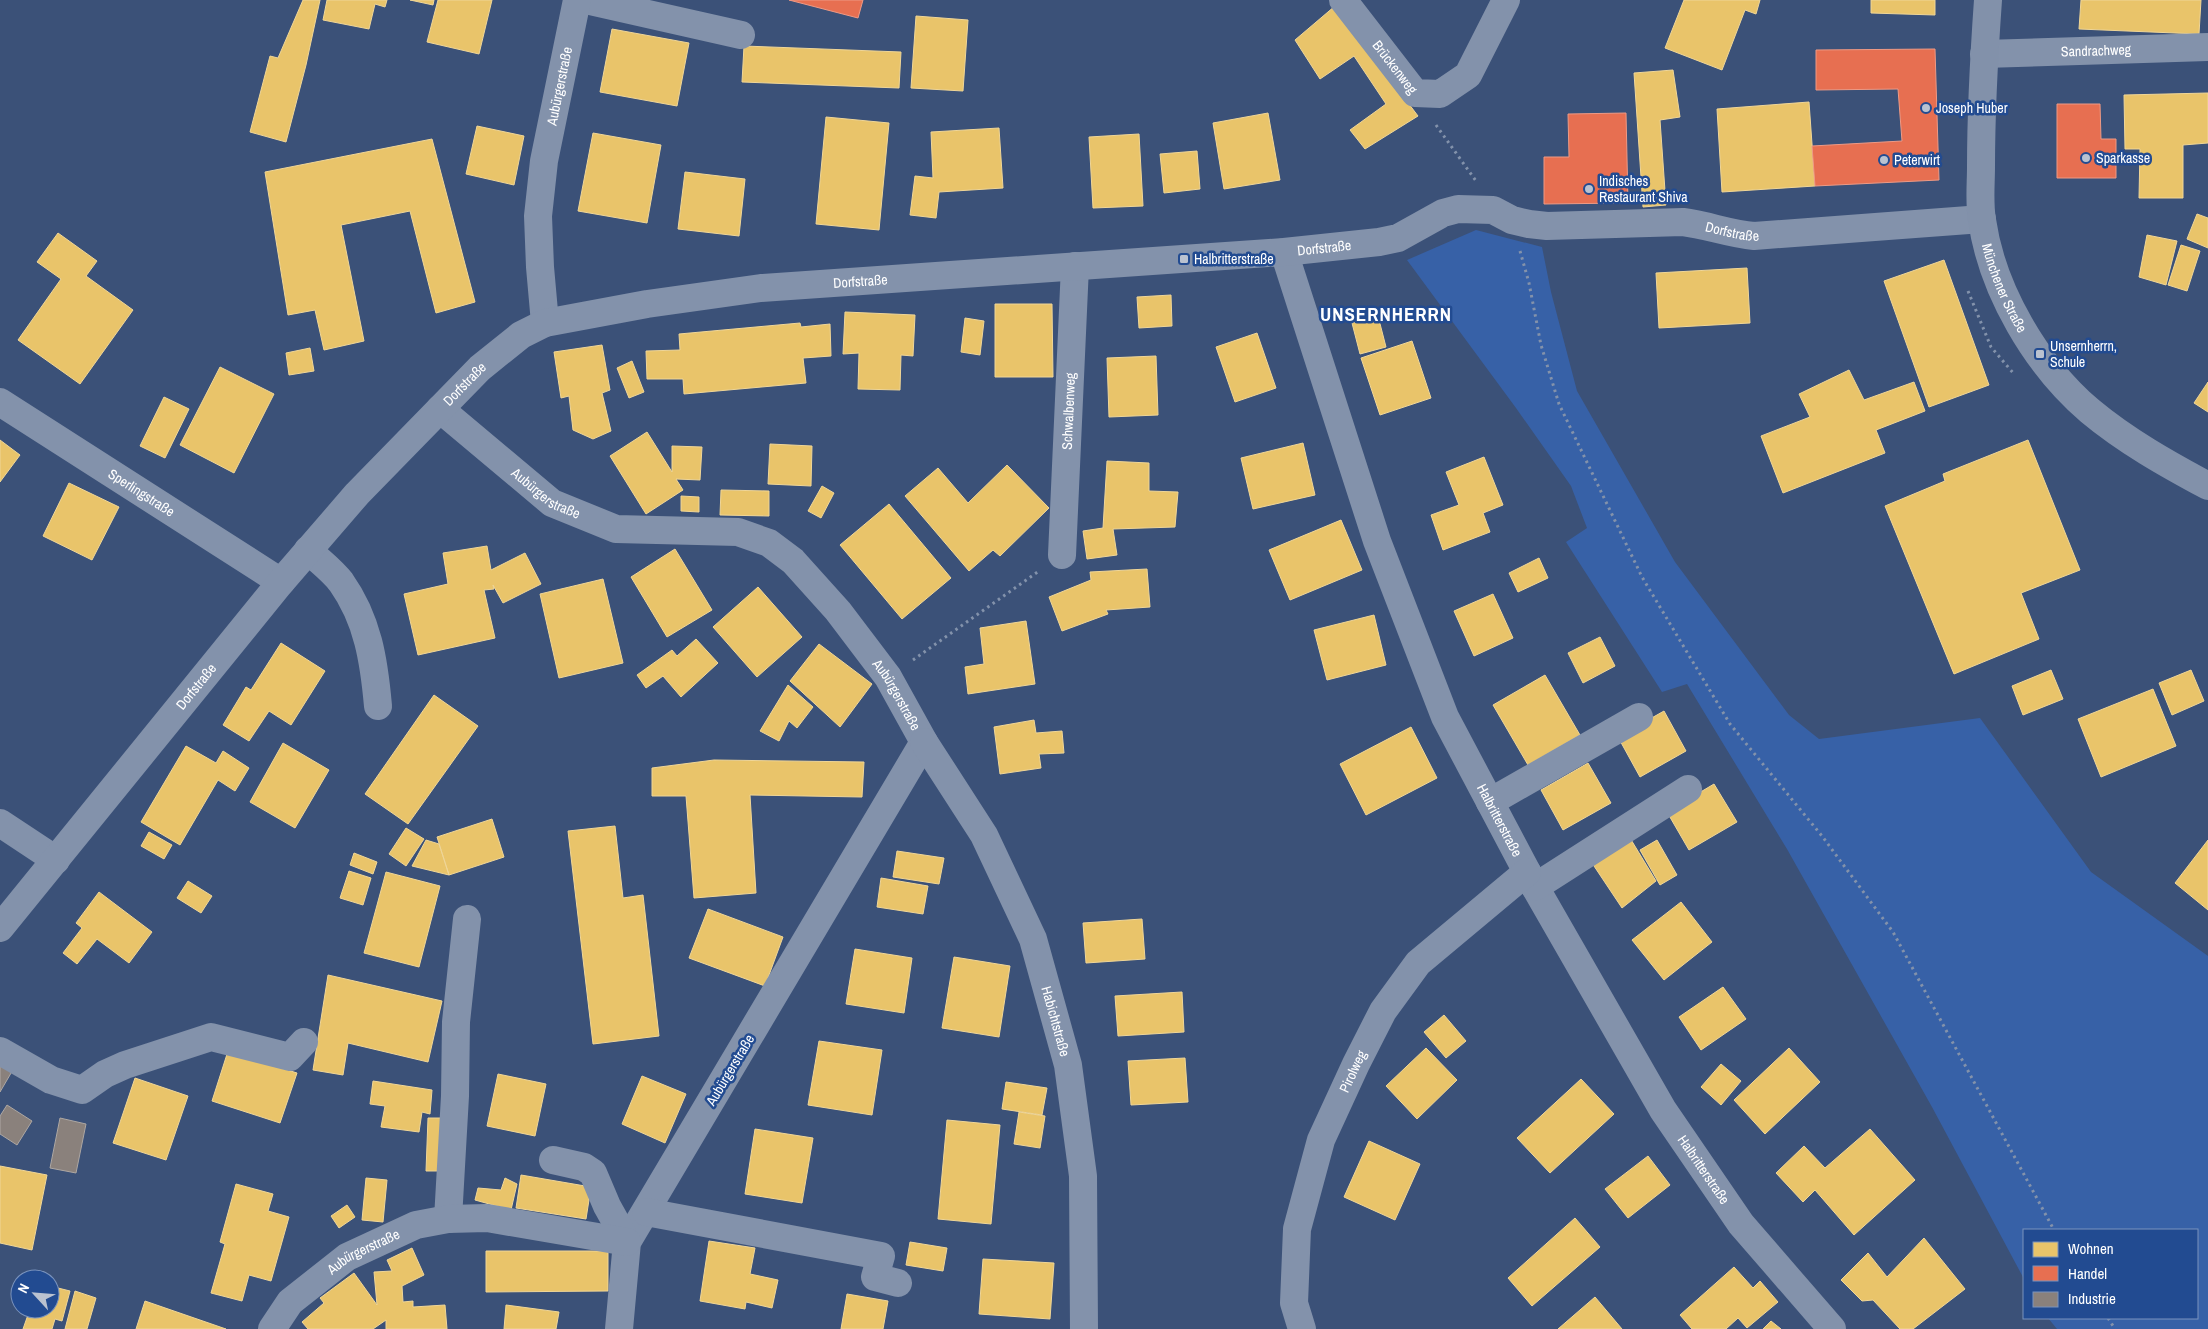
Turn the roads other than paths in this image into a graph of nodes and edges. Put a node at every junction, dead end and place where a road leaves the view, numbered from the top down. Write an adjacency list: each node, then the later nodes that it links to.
1 (576, 0): 12 (street, Aubürgerstraße)
2 (586, 0): 6 (street)
3 (1343, 0): 4 (street, Brückenweg)
4 (1506, 0)
5 (1988, 0): 8 (main road, Münchener Straße)
6 (741, 36)
7 (2208, 47): 8 (street, Sandrachweg)
8 (1984, 54): 9 (main road, Münchener Straße)
9 (1982, 219): 10 (street, Dorfstraße); 15 (main road, Münchener Straße)
10 (1284, 252): 11 (street, Dorfstraße); 23 (street, Halbritterstraße)
11 (1075, 266): 12 (street, Dorfstraße); 17 (street, Schwalbenweg)
12 (546, 323): 14 (street, Dorfstraße)
13 (0, 402): 18 (street, Sperlingstraße)
14 (440, 409): 16 (street, Dorfstraße); 21 (street, Aubürgerstraße)
15 (2208, 486)
16 (308, 550): 18 (street, Dorfstraße); 19 (street)
17 (1062, 555)
18 (281, 582): 25 (street, Dorfstraße)
19 (378, 706)
20 (1639, 717): 23 (street)
21 (924, 742): 32 (street, Aubürgerstraße); 38 (street, Habichtstraße)
22 (1688, 789): 26 (street, Pirolweg)
23 (1490, 802): 26 (street, Halbritterstraße)
24 (0, 823): 25 (street)
25 (56, 860): 28 (street, Dorfstraße)
26 (1531, 879): 39 (street, Pirolweg); 40 (street, Halbritterstraße)
27 (466, 919): 33 (street)
28 (0, 928)
29 (304, 1042): 30 (street)
30 (0, 1051)
31 (553, 1160): 34 (street)
32 (646, 1212): 34 (street, Aubürgerstraße); 35 (street)
33 (448, 1219): 34 (street, Aubürgerstraße); 36 (street, Aubürgerstraße)
34 (627, 1242): 37 (street, Aubürgerstraße)
35 (898, 1283)
36 (272, 1329)
37 (619, 1329)
38 (1084, 1329)
39 (1302, 1329)
40 (1832, 1329)

